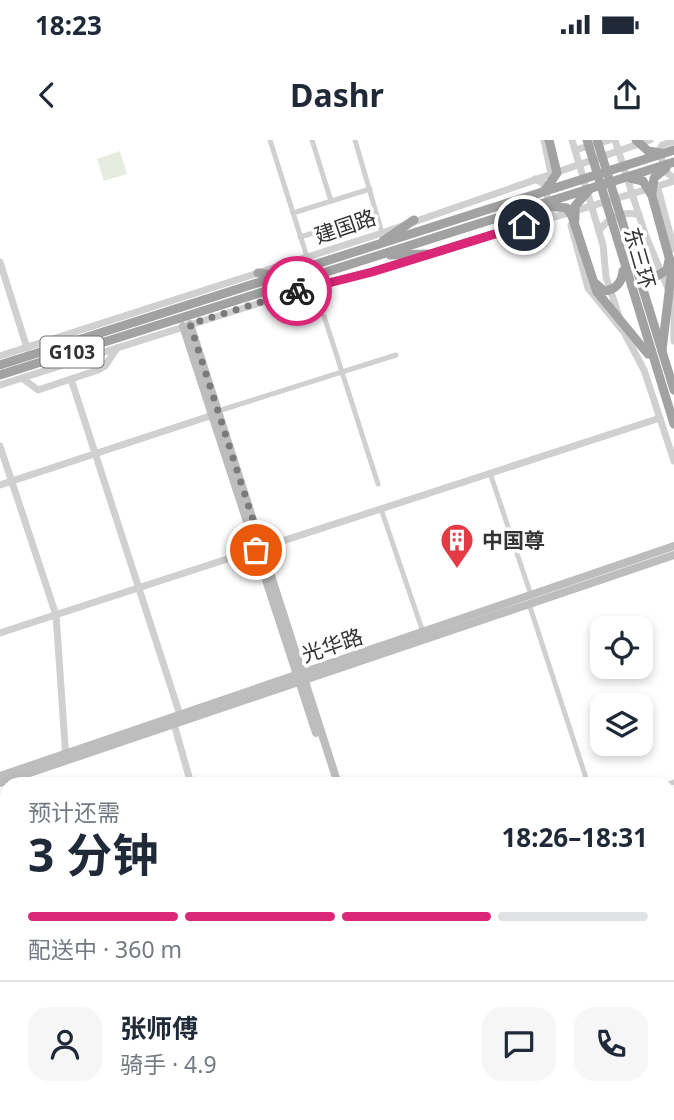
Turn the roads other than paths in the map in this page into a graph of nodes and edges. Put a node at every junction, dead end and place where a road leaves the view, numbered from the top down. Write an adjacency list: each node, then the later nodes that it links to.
1 (270, 140): 35 (street)
2 (312, 140): 31 (street)
3 (355, 140): 26 (street)
4 (544, 140): 20 (street)
5 (550, 140): 16 (highway)
6 (572, 140): 13 (street)
7 (587, 140): 50 (highway, 东三环)
8 (597, 140): 47 (highway, 东三环)
9 (610, 140): 13 (street)
10 (615, 140): 14 (street)
11 (643, 140): 14 (street, 建国路); 15 (highway); 19 (highway)
12 (674, 141): 23 (street)
13 (575, 150): 18 (street)
14 (619, 151): 18 (street, 建国路); 28 (street)
15 (672, 151): 19 (highway, G103)
16 (556, 163): 24 (highway); 27 (highway)
17 (674, 163): 22 (highway, G103); 30 (highway)
18 (579, 164): 20 (street, 建国路); 32 (street)
19 (618, 168): 24 (highway, G103)
20 (551, 174): 21 (street, 建国路)
21 (535, 179): 29 (street, 建国路); 38 (street)
22 (620, 179): 24 (highway, G103); 30 (highway)
23 (674, 179): 25 (street)
24 (590, 182): 27 (highway, G103); 33 (highway, G103); 40 (highway)
25 (657, 185): 28 (street); 49 (street)
26 (370, 188): 31 (street); 36 (street)
27 (542, 192): 44 (highway, G103)
28 (632, 193): 32 (street); 37 (street)
29 (487, 196): 39 (street, 建国路); 42 (street)
30 (652, 196): 49 (highway)
31 (331, 201): 35 (street)
32 (592, 206): 34 (street); 41 (street)
33 (530, 207): 40 (highway); 44 (highway, G103)
34 (567, 213): 38 (street); 61 (street)
35 (293, 214): 45 (street)
36 (376, 214): 43 (street); 45 (street)
37 (639, 215): 41 (street); 58 (street)
38 (549, 218): 42 (street)
39 (414, 220): 43 (street, 建国路); 46 (highway)
40 (576, 225): 57 (highway)
41 (599, 231): 61 (street)
42 (499, 232): 48 (street)
43 (382, 233): 51 (street, 建国路)
44 (428, 236): 46 (highway, 建国路 / G103)
45 (300, 237): 51 (street)
46 (377, 251): 48 (highway); 52 (highway, 建国路 / G103); 56 (highway, 建国路 / G103)
47 (631, 252): 49 (highway); 65 (highway, 东三环)
48 (429, 254): 53 (street)
49 (672, 254): 65 (highway)
50 (621, 255): 57 (highway); 68 (highway, 东三环)
51 (307, 257): 55 (street, 建国路)
52 (366, 259): 53 (highway); 71 (highway, 建国路 / G103)
53 (408, 261): 60 (street)
54 (0, 262): 63 (street)
55 (258, 273): 56 (highway); 63 (street, 建国路)
56 (281, 276): 69 (highway, 建国路 / G103)
57 (593, 280): 68 (highway)
58 (674, 305): 62 (street)
59 (324, 316): 70 (street)
60 (186, 325): 64 (street); 76 (main road)
61 (625, 334): 77 (street)
62 (674, 341)
63 (27, 348): 67 (street, 建国路)
64 (117, 348): 72 (street); 73 (street)
65 (662, 352): 75 (highway, 东三环)
66 (396, 355): 70 (street)
67 (0, 356)
68 (651, 358): 78 (highway, 东三环)
69 (0, 365)
70 (342, 372): 76 (street); 84 (street)
71 (0, 374)
72 (22, 378): 73 (street); 74 (street)
73 (71, 379): 80 (street)
74 (0, 385)
75 (674, 390)
76 (215, 413): 80 (street); 88 (main road)
77 (661, 421): 78 (street); 81 (street); 82 (street)
78 (674, 422)
79 (0, 446): 83 (street)
80 (94, 453): 83 (street); 90 (street)
81 (674, 461)
82 (490, 473): 86 (street); 91 (street)
83 (12, 481): 85 (street); 92 (street)
84 (378, 484)
85 (0, 485)
86 (381, 509): 88 (street); 93 (street)
87 (674, 546): 91 (main road, 光华路)
88 (259, 549): 90 (street); 95 (main road)
89 (674, 555): 91 (main road, 光华路)
90 (140, 587): 92 (street); 96 (street)
91 (530, 599): 93 (main road, 光华路); 95 (main road, 光华路); 103 (street)
92 (56, 615): 94 (street); 98 (street)
93 (423, 632): 95 (main road, 光华路)
94 (0, 633)
95 (301, 678): 96 (main road, 光华路); 97 (main road, 光华路); 102 (main road)
96 (180, 715): 98 (main road, 光华路)
97 (174, 724): 98 (main road, 光华路); 101 (street)
98 (65, 757): 99 (main road, 光华路); 100 (main road, 光华路)
99 (0, 776)
100 (15, 777)
101 (189, 777)
102 (334, 777)
103 (586, 777)

